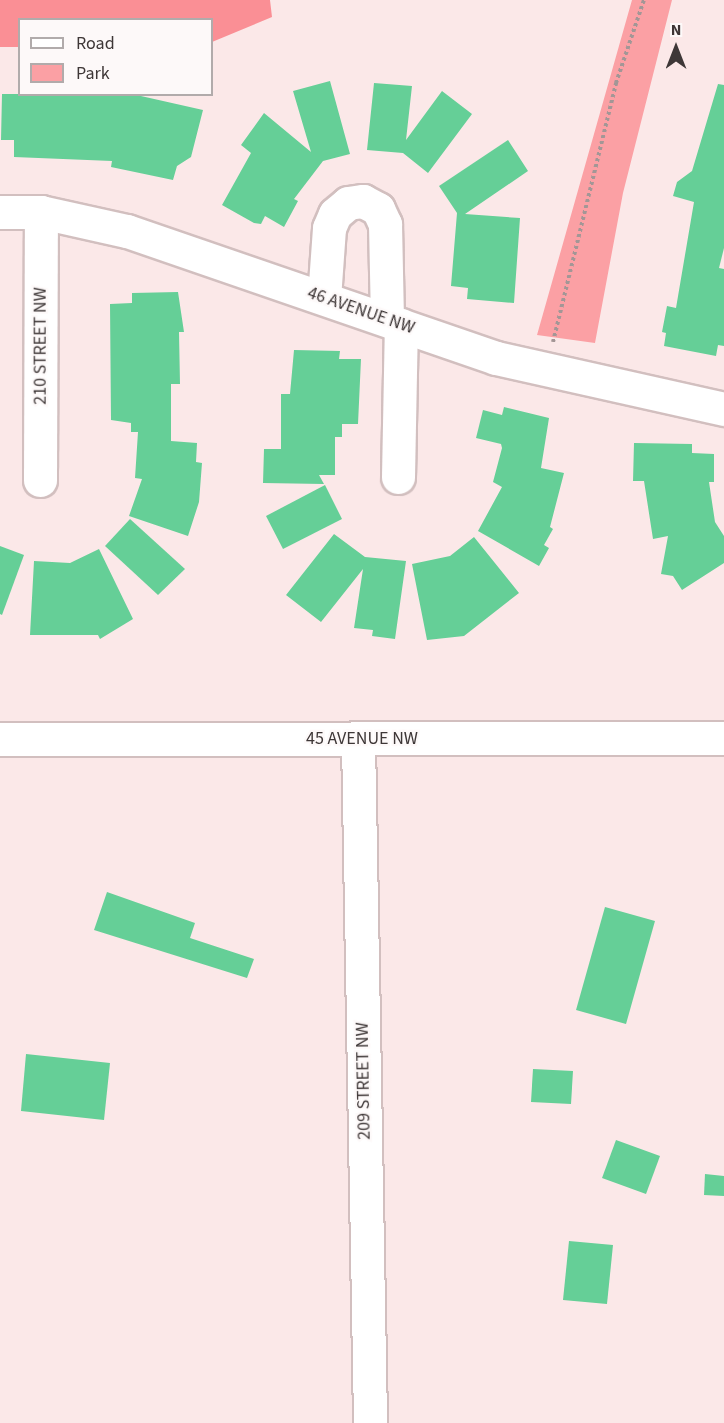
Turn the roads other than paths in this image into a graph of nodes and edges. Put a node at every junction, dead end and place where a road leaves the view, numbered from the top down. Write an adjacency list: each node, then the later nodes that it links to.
1 (0, 212): 2 (street, 46 AVENUE NW)
2 (41, 212): 3 (street, 46 AVENUE NW); 7 (street, 210 STREET NW)
3 (324, 298): 4 (street, 46 AVENUE NW); 4 (street)
4 (394, 322): 5 (street, 46 AVENUE NW); 6 (street)
5 (724, 409)
6 (398, 477)
7 (40, 480)
8 (724, 738): 10 (street, 45 AVENUE NW)
9 (0, 739): 10 (street, 45 AVENUE NW)
10 (358, 739): 11 (street, 209 STREET NW)
11 (370, 1423)

